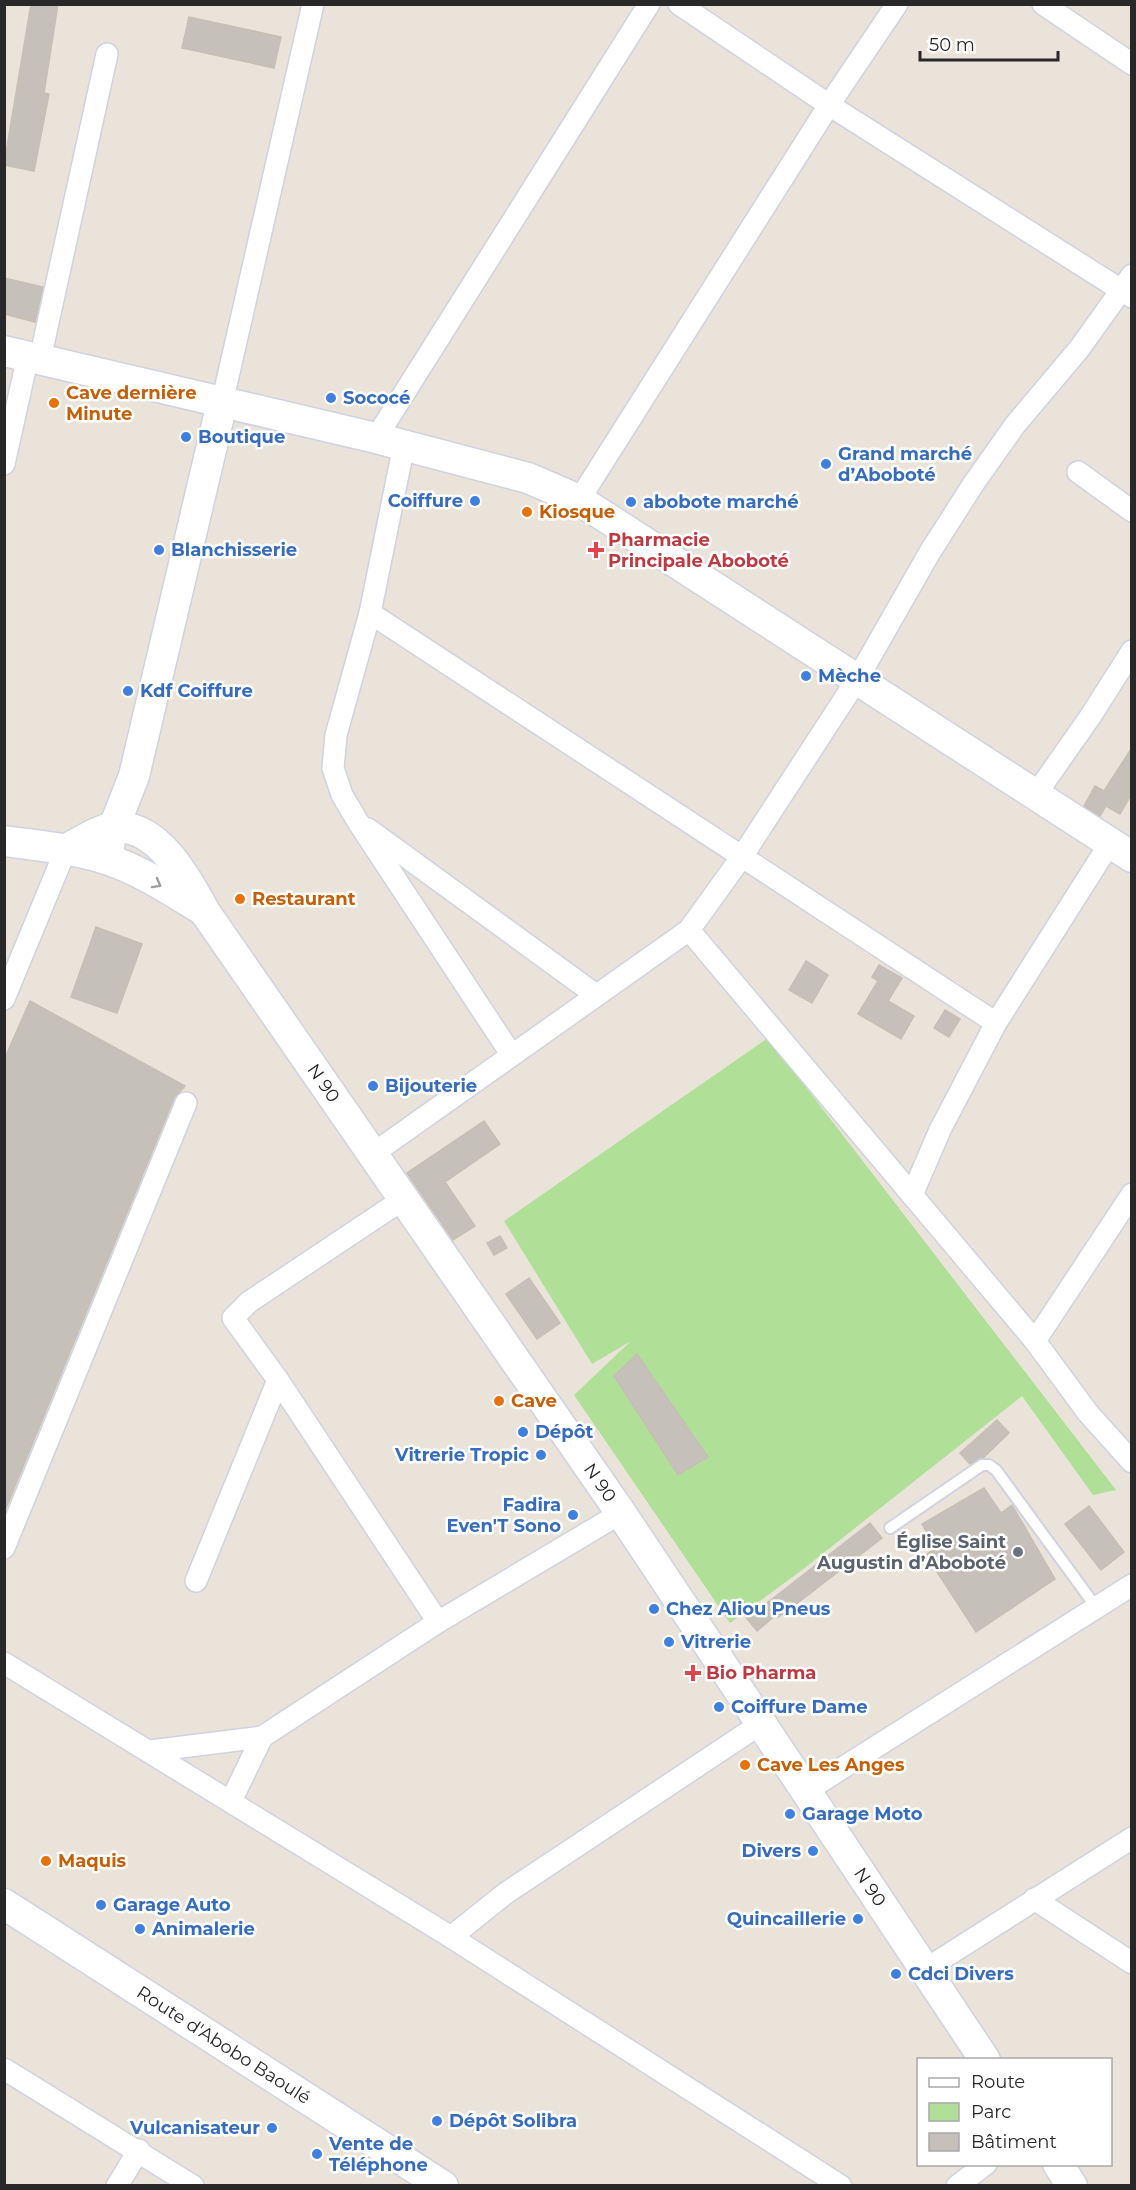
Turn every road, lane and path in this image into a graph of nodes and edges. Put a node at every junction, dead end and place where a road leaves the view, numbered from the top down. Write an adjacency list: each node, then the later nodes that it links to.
1 (313, 4): 11 (street)
2 (649, 4): 12 (street)
3 (679, 4): 8 (street)
4 (897, 4): 8 (street)
5 (1043, 4): 7 (street)
6 (107, 54): 10 (street)
7 (1131, 64)
8 (829, 105): 9 (street); 15 (street)
9 (1128, 287): 19 (street)
10 (24, 355): 11 (street); 13 (street)
11 (222, 402): 12 (street); 20 (street)
12 (390, 441): 15 (street); 17 (street)
13 (4, 464)
14 (1078, 472): 16 (street)
15 (579, 500): 19 (street)
16 (1131, 511)
17 (370, 612): 22 (street); 28 (street)
18 (1131, 651): 21 (street)
19 (858, 678): 21 (street); 28 (street)
20 (134, 776): 23 (street); 24 (street)
21 (1036, 794): 27 (street)
22 (358, 822): 32 (street); 35 (street)
23 (114, 828): 24 (street, N 90); 26 (street); 29 (street)
24 (144, 836): 29 (street); 30 (street, N 90)
25 (4, 841): 26 (street, N 90)
26 (66, 849): 29 (street, N 90); 33 (street)
27 (1120, 850): 34 (street)
28 (743, 855): 31 (street); 34 (street)
29 (118, 864): 30 (street, N 90, one-way to 30)
30 (206, 912): 37 (street, N 90)
31 (689, 930): 32 (street); 39 (street)
32 (596, 995): 35 (street)
33 (4, 999)
34 (996, 1023): 39 (street)
35 (511, 1054): 37 (street)
36 (186, 1103): 46 (street)
37 (374, 1153): 40 (street, N 90)
38 (1131, 1194): 41 (street)
39 (912, 1195): 41 (street)
40 (405, 1198): 42 (street); 44 (street, N 90)
41 (1035, 1341): 43 (street)
42 (278, 1380): 47 (street); 50 (street)
43 (1131, 1462)
44 (621, 1513): 50 (street); 52 (street, N 90)
45 (890, 1528): 49 (lane)
46 (4, 1548)
47 (196, 1581)
48 (1131, 1585): 49 (street)
49 (1096, 1607): 55 (street)
50 (438, 1622): 53 (street)
51 (4, 1663): 54 (street)
52 (762, 1723): 55 (street, N 90); 60 (street)
53 (262, 1737): 54 (street); 56 (street)
54 (150, 1751): 56 (street)
55 (806, 1791): 62 (street, N 90)
56 (231, 1801): 60 (street)
57 (1131, 1838): 58 (street)
58 (1034, 1899): 61 (street); 62 (street)
59 (4, 1904): 70 (street, Route d'Abobo Baoulé)
60 (451, 1937): 71 (street)
61 (1131, 1963)
62 (926, 1969): 63 (street, N 90)
63 (984, 2058)
64 (4, 2069): 65 (street)
65 (139, 2150): 68 (street); 69 (street)
66 (983, 2166): 72 (street)
67 (1059, 2166): 73 (street)
68 (117, 2186)
69 (193, 2186)
70 (443, 2186)
71 (841, 2186)
72 (957, 2186)
73 (1072, 2186)

